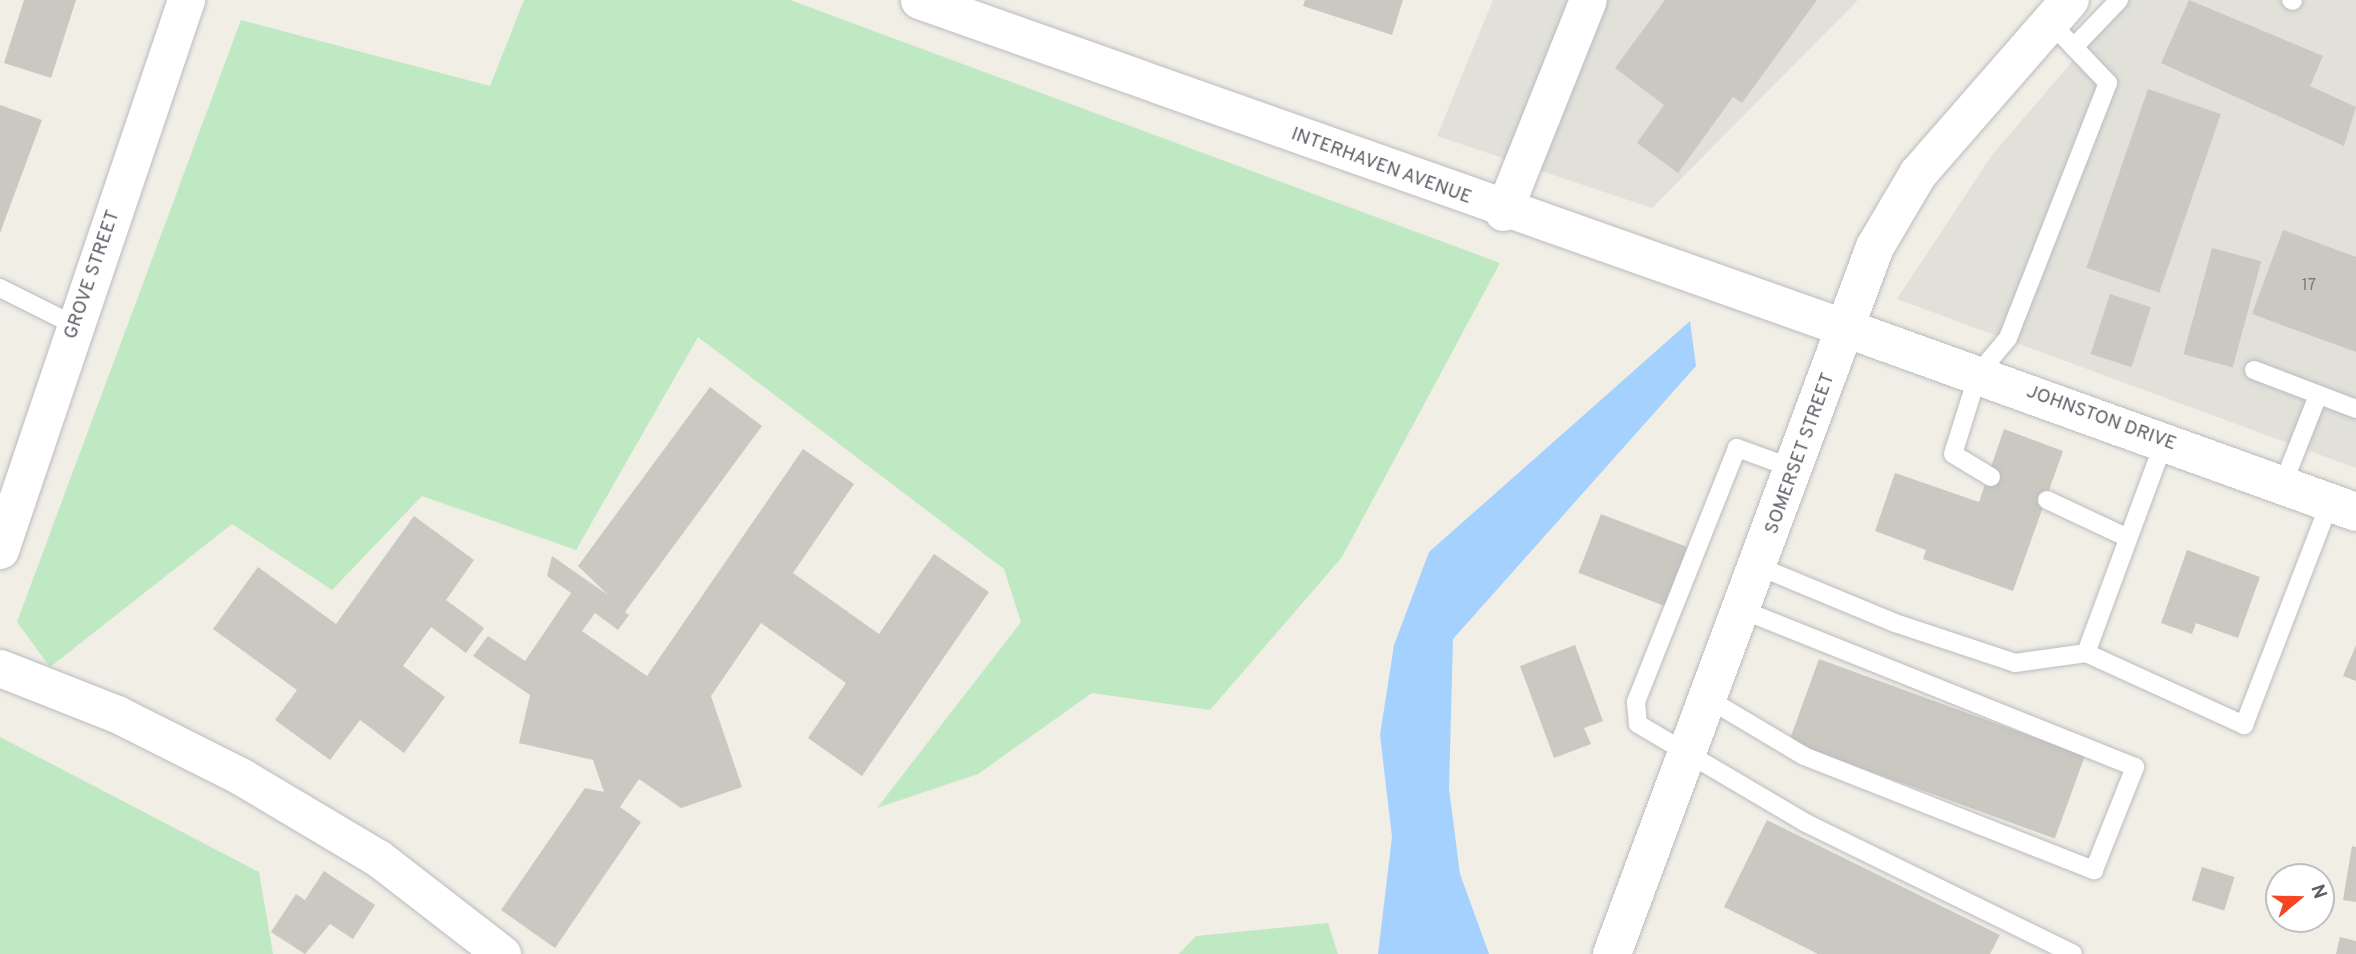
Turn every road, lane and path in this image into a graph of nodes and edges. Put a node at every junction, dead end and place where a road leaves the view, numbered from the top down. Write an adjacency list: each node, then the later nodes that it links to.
1 (186, 0): 8 (street, GROVE STREET)
2 (919, 0): 6 (street, INTERHAVEN AVENUE)
3 (1588, 0): 6 (street)
4 (2119, 0): 5 (lane)
5 (2065, 23): 9 (main road, SOMERSET STREET); 11 (lane)
6 (1503, 212): 9 (street, INTERHAVEN AVENUE)
7 (0, 288): 8 (lane)
8 (76, 326): 21 (street, GROVE STREET)
9 (1845, 328): 11 (main road, JOHNSTON DRIVE); 15 (main road, SOMERSET STREET)
10 (2253, 370): 12 (lane)
11 (1978, 373): 14 (main road, JOHNSTON DRIVE); 16 (lane)
12 (2318, 394): 13 (lane); 17 (lane)
13 (2356, 409)
14 (2164, 442): 17 (main road, JOHNSTON DRIVE); 20 (lane)
15 (1797, 470): 22 (main road, SOMERSET STREET); 27 (lane)
16 (1991, 477)
17 (2283, 484): 19 (main road, JOHNSTON DRIVE)
18 (2047, 500): 20 (lane)
19 (2343, 507): 24 (lane)
20 (2127, 538): 24 (lane)
21 (0, 550)
22 (1760, 567): 23 (main road, SOMERSET STREET); 24 (lane)
23 (1743, 610): 26 (main road, SOMERSET STREET); 26 (lane)
24 (2086, 653)
25 (0, 668): 28 (street)
26 (1710, 700): 27 (main road, SOMERSET STREET)
27 (1690, 751): 29 (main road, SOMERSET STREET); 30 (lane)
28 (502, 954)
29 (1612, 954)
30 (2073, 954)

